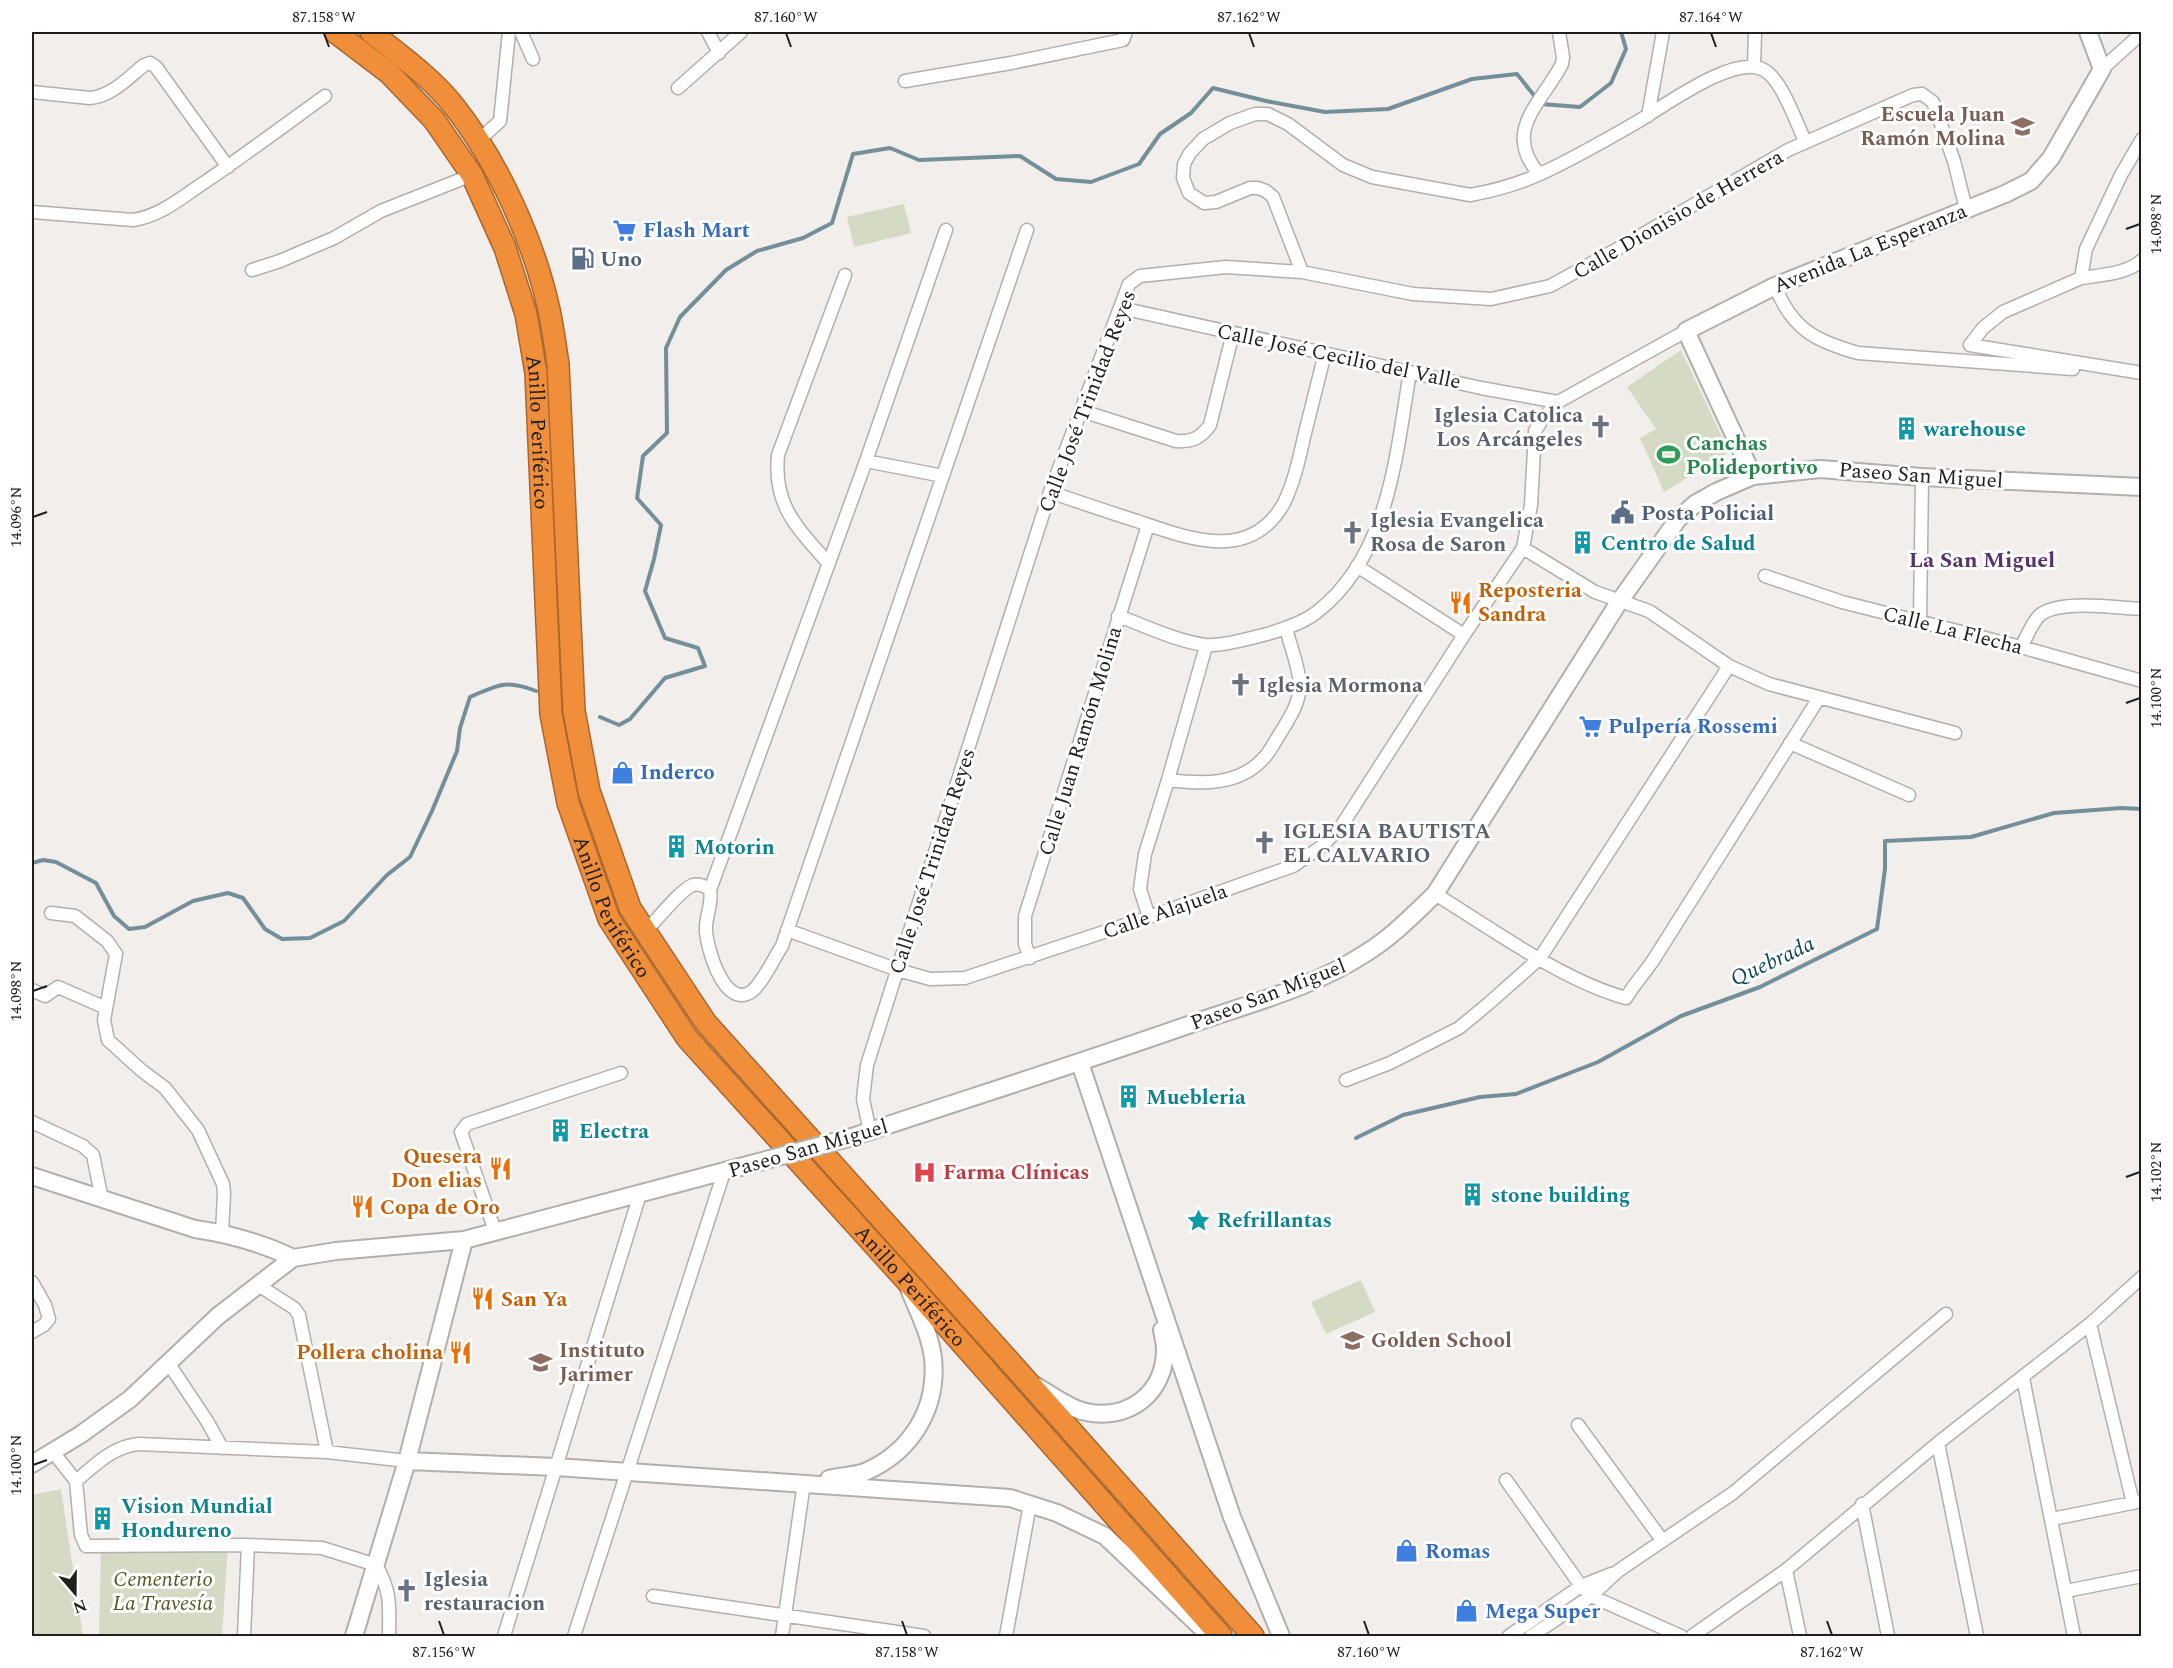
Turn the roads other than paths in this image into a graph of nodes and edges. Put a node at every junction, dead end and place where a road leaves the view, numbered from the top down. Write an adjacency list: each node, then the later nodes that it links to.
1 (335, 32): 27 (highway, Anillo Periférico)
2 (371, 32): 23 (highway, Anillo Periférico)
3 (508, 32): 23 (street)
4 (521, 32): 14 (street)
5 (708, 32): 13 (street)
6 (741, 32): 13 (street)
7 (1126, 32): 17 (street)
8 (1559, 32): 26 (street)
9 (1663, 32): 21 (street)
10 (1755, 32): 15 (street)
11 (2088, 32): 16 (street)
12 (2142, 33): 16 (street)
13 (719, 53): 18 (street)
14 (533, 59)
15 (1754, 66): 21 (street); 24 (street)
16 (2102, 69): 28 (street, Avenida La Esperanza)
17 (905, 81)
18 (678, 88)
19 (32, 92): 25 (street)
20 (325, 96): 25 (street)
21 (1648, 116): 26 (street)
22 (2142, 139): 36 (street)
23 (477, 141): 77 (highway, Anillo Periférico)
24 (1805, 141): 28 (street, Calle Dionisio de Herrera); 34 (street, Calle Dionisio de Herrera)
25 (228, 167): 29 (street)
26 (1539, 174): 34 (street)
27 (472, 175): 33 (street); 97 (highway, Anillo Periférico)
28 (1966, 209): 37 (street, Avenida La Esperanza)
29 (32, 212)
30 (1027, 230): 47 (street)
31 (946, 231): 46 (street)
32 (2142, 260): 36 (street)
33 (252, 270)
34 (1302, 272): 38 (street, Calle José Trinidad Reyes)
35 (845, 275): 54 (street)
36 (2081, 278): 43 (street)
37 (1775, 286): 39 (street, Avenida La Esperanza); 43 (street)
38 (1121, 308): 40 (street, Calle José Cecilio del Valle); 45 (street, Calle José Trinidad Reyes)
39 (1686, 331): 44 (street, Avenida La Esperanza); 48 (street)
40 (1233, 333): 41 (street, Calle José Cecilio del Valle); 45 (street)
41 (1325, 353): 42 (street, Calle José Cecilio del Valle); 52 (street)
42 (1410, 372): 44 (street, Calle José Cecilio del Valle); 55 (street)
43 (2142, 374)
44 (1558, 402): 53 (street, Calle Alajuela)
45 (1082, 411): 51 (street, Calle José Trinidad Reyes)
46 (866, 461): 47 (street); 54 (street)
47 (943, 476): 76 (street)
48 (1753, 476): 49 (street, Paseo San Miguel); 57 (street, Paseo San Miguel)
49 (1922, 477): 50 (street, Paseo San Miguel); 60 (street)
50 (2142, 487)
51 (1050, 492): 52 (street); 80 (street, Calle José Trinidad Reyes)
52 (1148, 525): 59 (street, Calle Juan Ramón Molina)
53 (1522, 548): 57 (street); 62 (street, Calle Alajuela)
54 (828, 563): 72 (street)
55 (1357, 566): 61 (street); 62 (street)
56 (1765, 576): 60 (street, Calle La Flecha)
57 (1619, 602): 65 (street); 73 (street, Paseo San Miguel)
58 (2142, 609): 64 (street)
59 (1119, 616): 63 (street); 78 (street, Calle Juan Ramón Molina)
60 (1920, 621): 64 (street, Calle La Flecha)
61 (1286, 628): 63 (street); 70 (street)
62 (1464, 635): 75 (street, Calle Alajuela)
63 (1206, 646): 70 (street)
64 (2021, 647): 66 (street, Calle La Flecha)
65 (1729, 666): 67 (street); 79 (street)
66 (2142, 681)
67 (1819, 698): 68 (street); 69 (street)
68 (1955, 733)
69 (1790, 743): 71 (street); 79 (street)
70 (1168, 780): 75 (street)
71 (1909, 795)
72 (710, 890): 76 (street); 77 (street)
73 (1435, 894): 79 (street); 83 (street, Paseo San Miguel)
74 (51, 913): 82 (street)
75 (1149, 917): 78 (street, Calle Alajuela)
76 (787, 930): 80 (street, Calle Alajuela)
77 (645, 932): 106 (highway, Anillo Periférico)
78 (1030, 958): 80 (street, Calle Alajuela)
79 (1540, 958): 85 (street)
80 (898, 970): 87 (street, Calle José Trinidad Reyes)
81 (32, 990): 82 (street)
82 (106, 1008): 93 (street)
83 (1080, 1063): 87 (street, Paseo San Miguel); 100 (street)
84 (621, 1073): 92 (street)
85 (1346, 1080)
86 (32, 1122): 91 (street)
87 (870, 1132): 88 (street, Paseo San Miguel, bridge)
88 (732, 1170): 90 (street, Paseo San Miguel); 115 (street)
89 (32, 1176): 91 (street)
90 (640, 1194): 92 (street, Paseo San Miguel); 114 (street)
91 (102, 1200): 93 (street)
92 (495, 1231): 94 (street, Paseo San Miguel)
93 (222, 1233): 95 (street)
94 (464, 1240): 95 (street, Paseo San Miguel); 112 (street)
95 (293, 1258): 99 (street)
96 (2142, 1277): 102 (street)
97 (905, 1279): 118 (street); 144 (highway, Anillo Periférico)
98 (32, 1282): 103 (street)
99 (258, 1285): 104 (street); 111 (street)
100 (1158, 1293): 106 (street); 146 (street)
101 (1946, 1314): 123 (street)
102 (2090, 1324): 105 (street); 119 (street)
103 (32, 1332)
104 (169, 1364): 109 (street); 110 (street)
105 (2023, 1378): 108 (street); 122 (street)
106 (1026, 1380): 145 (highway, Anillo Periférico)
107 (1578, 1425): 123 (street)
108 (1938, 1443): 121 (street); 153 (street)
109 (222, 1448): 111 (street); 117 (street)
110 (53, 1452): 113 (street); 117 (street)
111 (327, 1452): 112 (street)
112 (408, 1461): 114 (street); 125 (street)
113 (32, 1464)
114 (556, 1467): 115 (street); 138 (street)
115 (627, 1473): 118 (street); 139 (street)
116 (1506, 1480): 129 (street)
117 (76, 1481): 124 (street)
118 (804, 1483): 120 (street); 133 (street)
119 (2137, 1502): 122 (street)
120 (1030, 1504): 142 (street); 143 (street)
121 (1862, 1504): 126 (street); 152 (street)
122 (2052, 1519): 130 (street)
123 (1662, 1540): 127 (street)
124 (248, 1545): 125 (street); 135 (street)
125 (376, 1565): 136 (street); 137 (street)
126 (1786, 1570): 150 (street); 151 (street)
127 (1618, 1571): 129 (street); 132 (street)
128 (2142, 1576): 130 (street)
129 (1581, 1586): 132 (street); 147 (street)
130 (2066, 1591): 154 (street)
131 (653, 1596): 133 (street)
132 (1591, 1596): 148 (street); 149 (street)
133 (786, 1614): 134 (street); 140 (street)
134 (903, 1635): 141 (street)
135 (244, 1636)
136 (354, 1636)
137 (389, 1636)
138 (504, 1636)
139 (574, 1636)
140 (782, 1636)
141 (924, 1636)
142 (1006, 1636)
143 (1211, 1636)
144 (1221, 1636)
145 (1253, 1636)
146 (1281, 1636)
147 (1509, 1636)
148 (1531, 1636)
149 (1682, 1636)
150 (1692, 1636)
151 (1800, 1636)
152 (1888, 1636)
153 (1977, 1636)
154 (2074, 1636)

